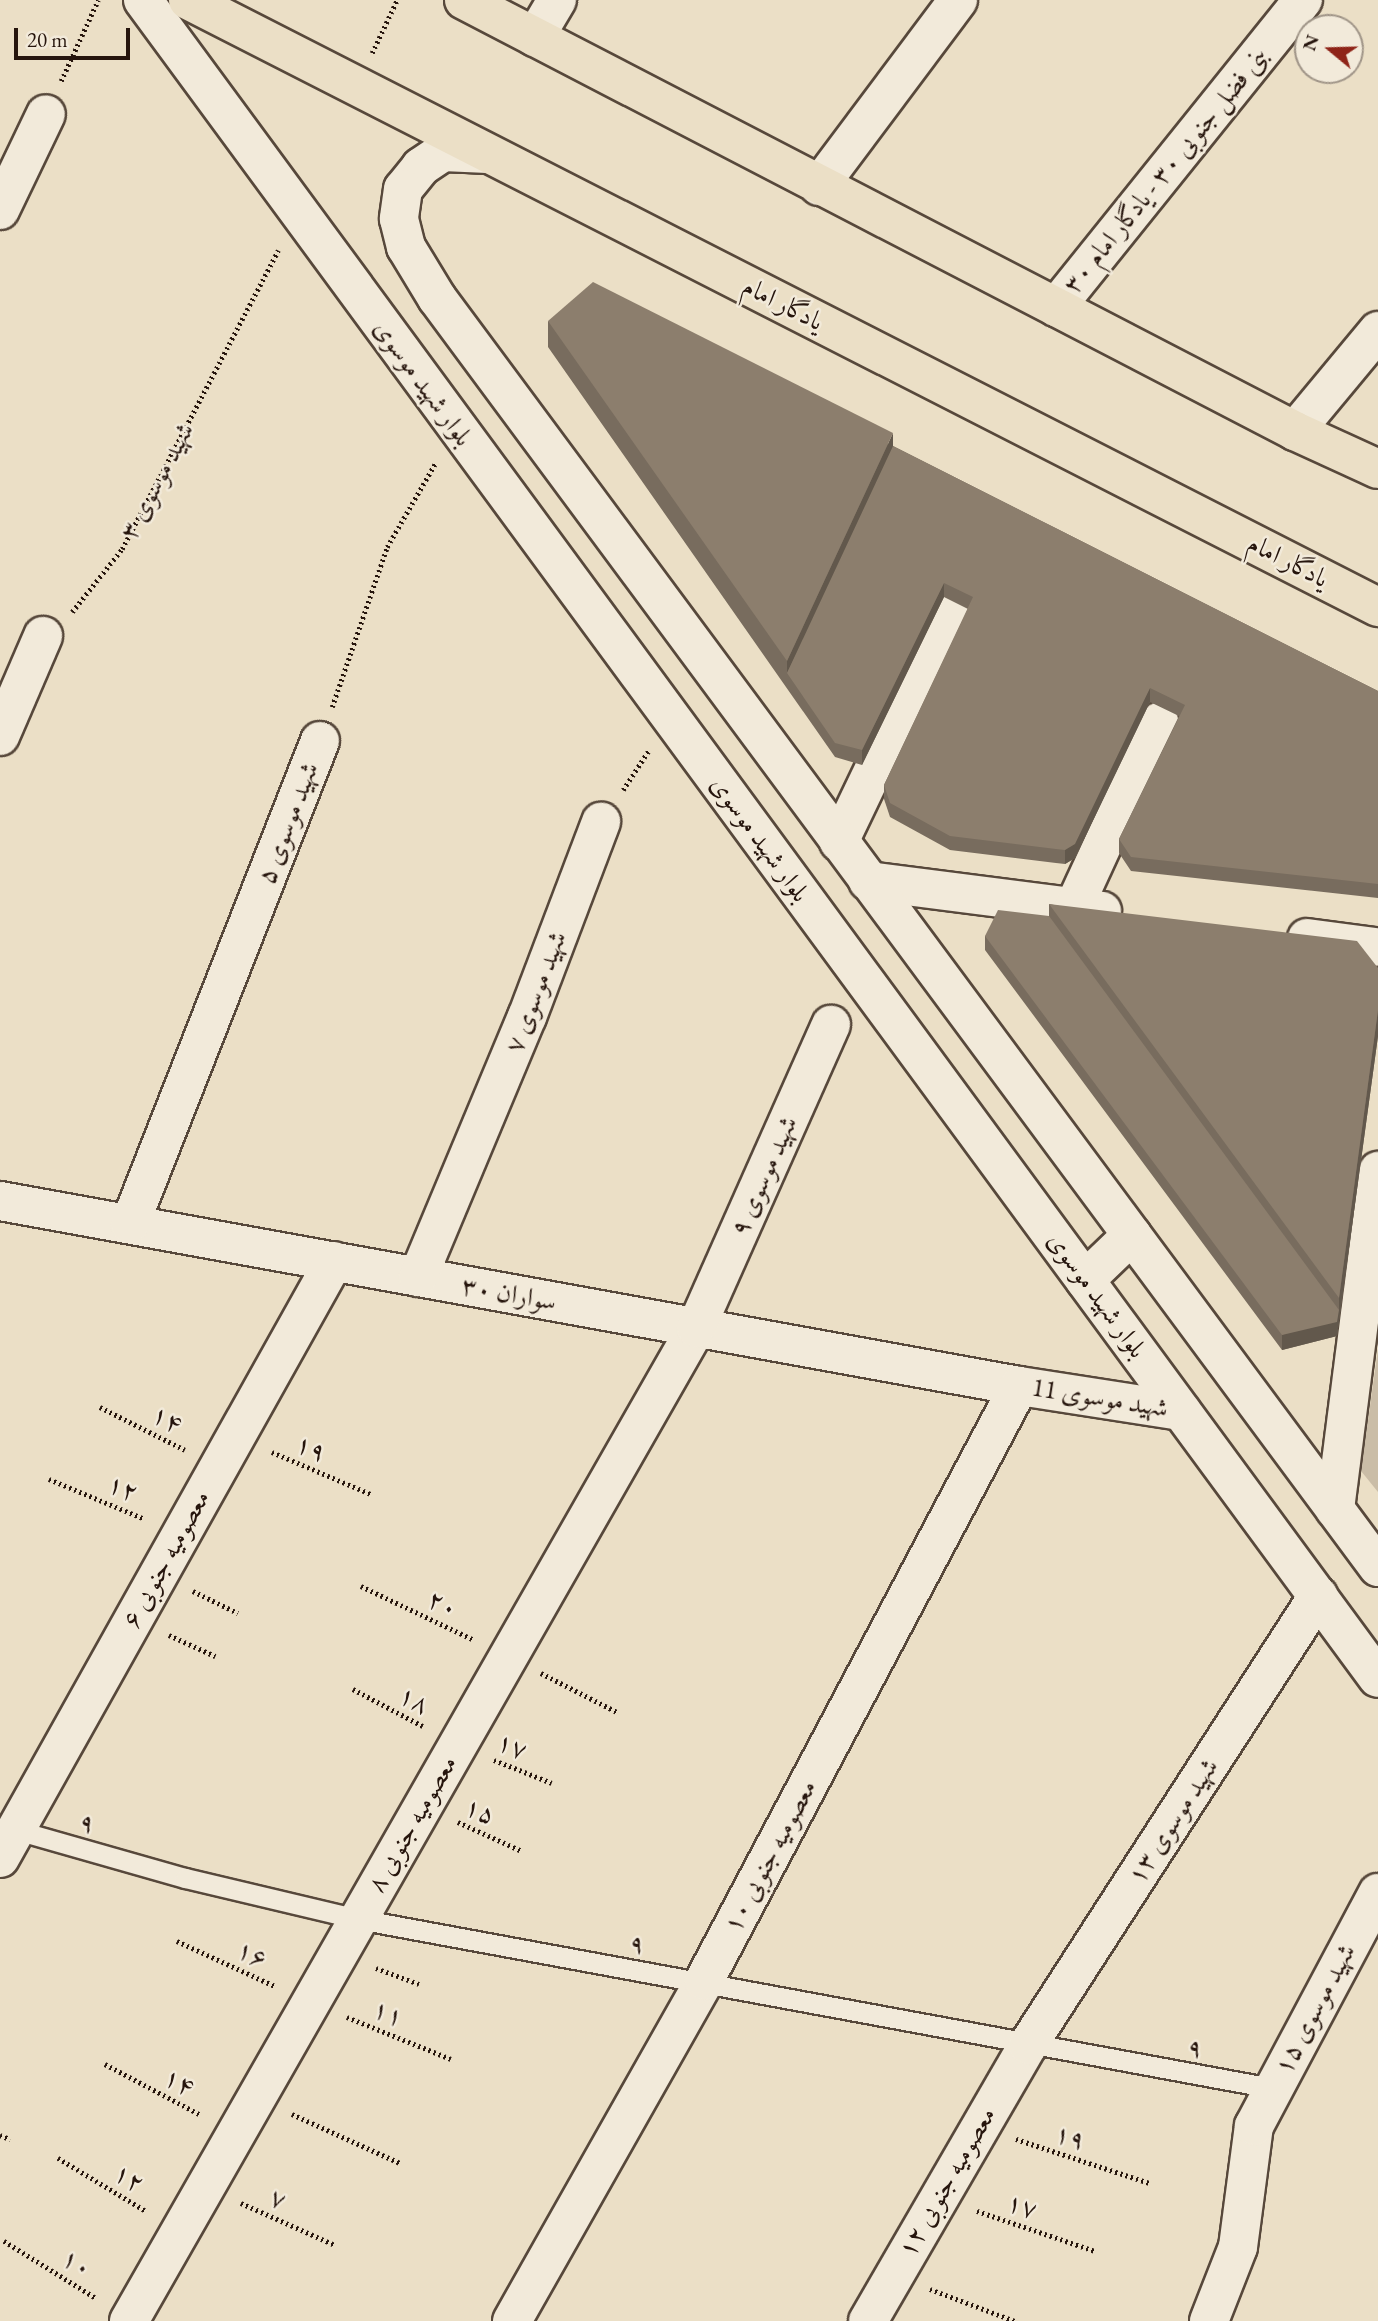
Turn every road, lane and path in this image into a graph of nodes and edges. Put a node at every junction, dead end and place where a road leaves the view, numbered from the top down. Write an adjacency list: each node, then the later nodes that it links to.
1 (98, 0): 11 (path)
2 (143, 0): 15 (street, بلوار شهید موسوی)
3 (188, 0): 10 (main road, یادگار امام)
4 (397, 0): 10 (path)
5 (464, 0): 9 (main road)
6 (558, 0): 9 (street)
7 (958, 0): 13 (street)
8 (1303, 0): 16 (street, بنی فضل جنوبی ۳۰ - یادگار امام ۳۰)
9 (535, 37): 13 (main road)
10 (357, 86): 12 (main road, یادگار امام)
11 (46, 114): 14 (street)
12 (488, 154): 23 (main road, یادگار امام); 33 (street)
13 (819, 186): 16 (main road)
14 (0, 210)
15 (298, 212): 18 (street, بلوار شهید موسوی); 27 (path, شهید موسوی ۳)
16 (1056, 307): 19 (main road)
17 (1378, 331): 19 (street)
18 (456, 428): 28 (street, بلوار شهید موسوی); 31 (path, شهید موسوی ۵)
19 (1295, 431): 20 (main road)
20 (1343, 455): 21 (main road); 22 (main road)
21 (1378, 469)
22 (1378, 483)
23 (1281, 558): 24 (main road); 25 (main road, یادگار امام)
24 (1378, 577)
25 (1378, 607)
26 (950, 610): 33 (street)
27 (43, 636): 30 (street)
28 (670, 717): 32 (path); 46 (street, بلوار شهید موسوی)
29 (1159, 722): 35 (street)
30 (0, 736)
31 (320, 741): 42 (street, شهید موسوی ۵)
32 (601, 822): 45 (street, شهید موسوی ۷)
33 (839, 842): 34 (street)
34 (868, 881): 35 (street); 43 (street)
35 (1074, 907): 36 (street)
36 (1142, 916)
37 (1266, 932): 38 (street)
38 (1375, 947)
39 (831, 1025): 47 (street, شهید موسوی ۹)
40 (1378, 1171): 54 (street)
41 (0, 1201): 42 (street, سواران ۳۰)
42 (130, 1224): 44 (street, سواران ۳۰)
43 (1132, 1234): 46 (street); 54 (street)
44 (334, 1261): 45 (street, سواران ۳۰); 51 (street, معصومیه جنوبی ۶)
45 (418, 1277): 47 (street, سواران ۳۰)
46 (1085, 1279): 50 (street, بلوار شهید موسوی)
47 (696, 1328): 48 (street, سواران ۳۰); 63 (street, معصومیه جنوبی ۸)
48 (1019, 1386): 50 (street, شهید موسوی 11); 75 (street, معصومیه جنوبی ۱۰)
49 (100, 1407): 51 (path, ۱۴)
50 (1181, 1411): 59 (street, بلوار شهید موسوی)
51 (227, 1451): 53 (path, ۱۹); 55 (street, معصومیه جنوبی ۶)
52 (49, 1479): 55 (path, ۱۲)
53 (371, 1494)
54 (1335, 1509): 56 (street)
55 (181, 1534): 57 (street, معصومیه جنوبی ۶)
56 (1378, 1567)
57 (158, 1574): 60 (path); 61 (street, معصومیه جنوبی ۶)
58 (361, 1586): 63 (path, ۲۰)
59 (1318, 1597): 64 (street, بلوار شهید موسوی); 77 (street, شهید موسوی ۱۳)
60 (238, 1613)
61 (134, 1618): 62 (path); 70 (street, معصومیه جنوبی ۶)
62 (215, 1656)
63 (508, 1656): 66 (path); 67 (street, معصومیه جنوبی ۸)
64 (1378, 1678)
65 (353, 1689): 67 (path, ۱۸)
66 (617, 1712)
67 (458, 1745): 68 (path, ۱۷); 69 (street, معصومیه جنوبی ۸)
68 (552, 1783)
69 (422, 1806): 71 (path, ۱۵); 73 (street, معصومیه جنوبی ۸)
70 (5, 1838): 73 (lane, ۹)
71 (522, 1851)
72 (1378, 1893): 80 (street, شهید موسوی ۱۵)
73 (358, 1919): 75 (lane, ۹); 76 (street, معصومیه جنوبی ۸)
74 (177, 1941): 76 (path, ۱۶)
75 (704, 1981): 77 (lane, ۹); 97 (street, معصومیه جنوبی ۱۰)
76 (310, 2002): 78 (path, ۱۱); 81 (street, معصومیه جنوبی ۸)
77 (1028, 2045): 80 (lane, ۹); 82 (street, معصومیه جنوبی ۱۲)
78 (451, 2059)
79 (105, 2064): 83 (path, ۱۴)
80 (1272, 2088): 100 (street, شهید موسوی ۱۵)
81 (257, 2098): 83 (street, معصومیه جنوبی ۸); 87 (path)
82 (979, 2126): 88 (path, ۱۹); 90 (street, معصومیه جنوبی ۱۲)
83 (236, 2133): 89 (street, معصومیه جنوبی ۸)
84 (0, 2135): 85 (path)
85 (10, 2139)
86 (58, 2158): 91 (path, ۱۲)
87 (400, 2163)
88 (1150, 2183)
89 (205, 2188): 91 (street, معصومیه جنوبی ۸); 93 (path, ۷)
90 (936, 2197): 94 (path, ۱۷); 95 (street, معصومیه جنوبی ۱۲)
91 (180, 2231): 96 (street, معصومیه جنوبی ۸)
92 (4, 2241): 96 (path, ۱۰)
93 (335, 2245)
94 (1095, 2251)
95 (894, 2275): 98 (street, معصومیه جنوبی ۱۲); 99 (path)
96 (129, 2320)
97 (512, 2321)
98 (868, 2321)
99 (1015, 2321)
100 (1209, 2321)

